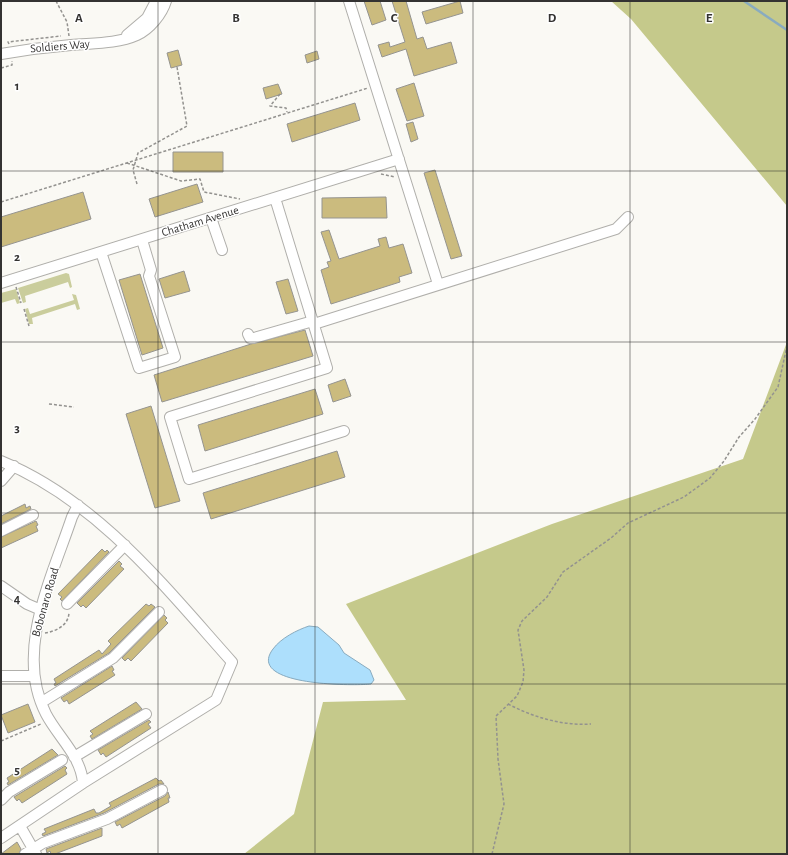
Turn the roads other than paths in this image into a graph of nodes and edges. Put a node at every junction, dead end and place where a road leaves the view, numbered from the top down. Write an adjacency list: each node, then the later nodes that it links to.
1 (156, 1): 4 (street)
2 (166, 1): 4 (street, Soldiers Way)
3 (349, 1): 6 (street)
4 (119, 40): 5 (street, Soldiers Way)
5 (6, 53)
6 (395, 161): 7 (street, Chatham Avenue); 14 (street)
7 (274, 198): 9 (street, Chatham Avenue); 15 (street)
8 (628, 217): 14 (street)
9 (211, 218): 10 (street, Chatham Avenue); 11 (street)
10 (142, 240): 12 (street, Chatham Avenue); 12 (street)
11 (222, 250)
12 (101, 252): 13 (street, Chatham Avenue)
13 (1, 283)
14 (438, 284): 15 (street)
15 (313, 322): 16 (street); 17 (street)
16 (248, 334)
17 (344, 431)
18 (1, 461): 19 (street)
19 (14, 466): 20 (street); 21 (street)
20 (1, 482)
21 (78, 505): 24 (street); 27 (street, Bobonaro Road)
22 (33, 515): 23 (street)
23 (1, 531)
24 (125, 545): 26 (street); 35 (street)
25 (1, 586): 27 (street)
26 (67, 604)
27 (41, 610): 30 (street, Bobonaro Road)
28 (159, 612): 31 (street)
29 (1, 676): 30 (street)
30 (34, 676): 31 (street, Bobonaro Road)
31 (42, 702): 33 (street, Bobonaro Road)
32 (146, 714): 33 (street)
33 (74, 757): 35 (street, Bobonaro Road)
34 (62, 760): 37 (street)
35 (83, 783): 38 (street)
36 (162, 790): 40 (street)
37 (1, 800)
38 (20, 826): 39 (street); 40 (street)
39 (1, 838)
40 (31, 852)

